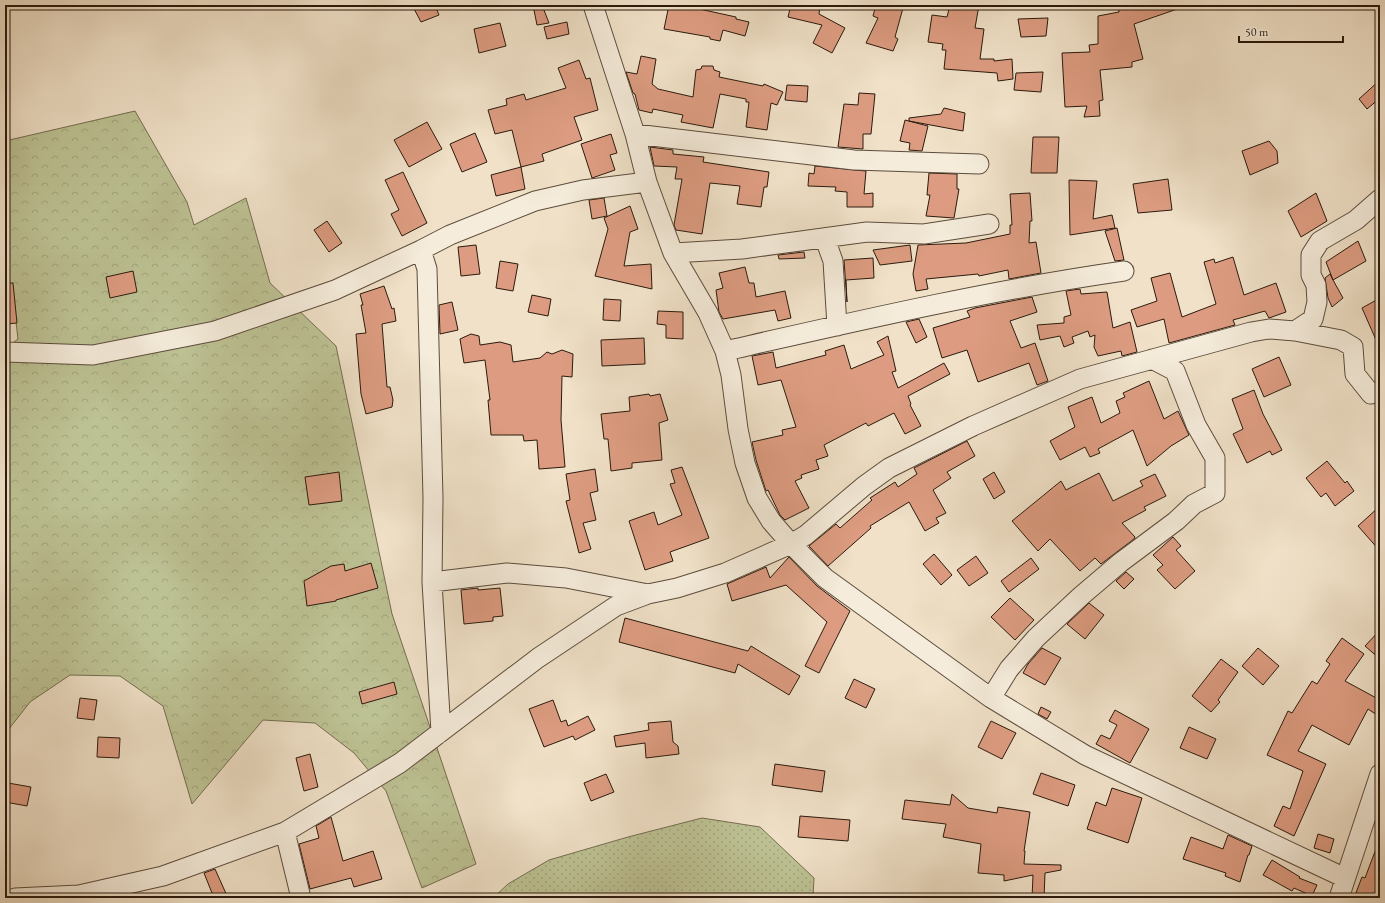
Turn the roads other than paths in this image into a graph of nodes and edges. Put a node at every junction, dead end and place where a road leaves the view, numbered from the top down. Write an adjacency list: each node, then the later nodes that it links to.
1 (593, 5): 2 (street)
2 (635, 134): 3 (street); 4 (street)
3 (979, 164)
4 (647, 182): 7 (street); 10 (street)
5 (1380, 199): 14 (street)
6 (989, 224): 8 (street)
7 (450, 235): 9 (street); 11 (street)
8 (825, 239): 10 (street); 13 (street)
9 (421, 250): 11 (street); 16 (street)
10 (673, 253): 15 (street)
11 (427, 269): 20 (street)
12 (1124, 272): 13 (street)
13 (837, 326): 15 (street)
14 (1295, 331): 17 (street); 18 (street)
15 (725, 351): 19 (street)
16 (5, 352)
17 (1152, 359): 19 (street); 22 (street)
18 (1380, 392)
19 (791, 544): 21 (street); 22 (street)
20 (432, 582): 21 (street); 23 (street)
21 (648, 594): 23 (street)
22 (991, 698): 26 (street)
23 (441, 732): 25 (street)
24 (1380, 774): 26 (street)
25 (285, 832): 27 (street); 29 (street)
26 (1346, 878): 30 (street)
27 (79, 896): 28 (street)
28 (15, 898)
29 (301, 898)
30 (1339, 898)

